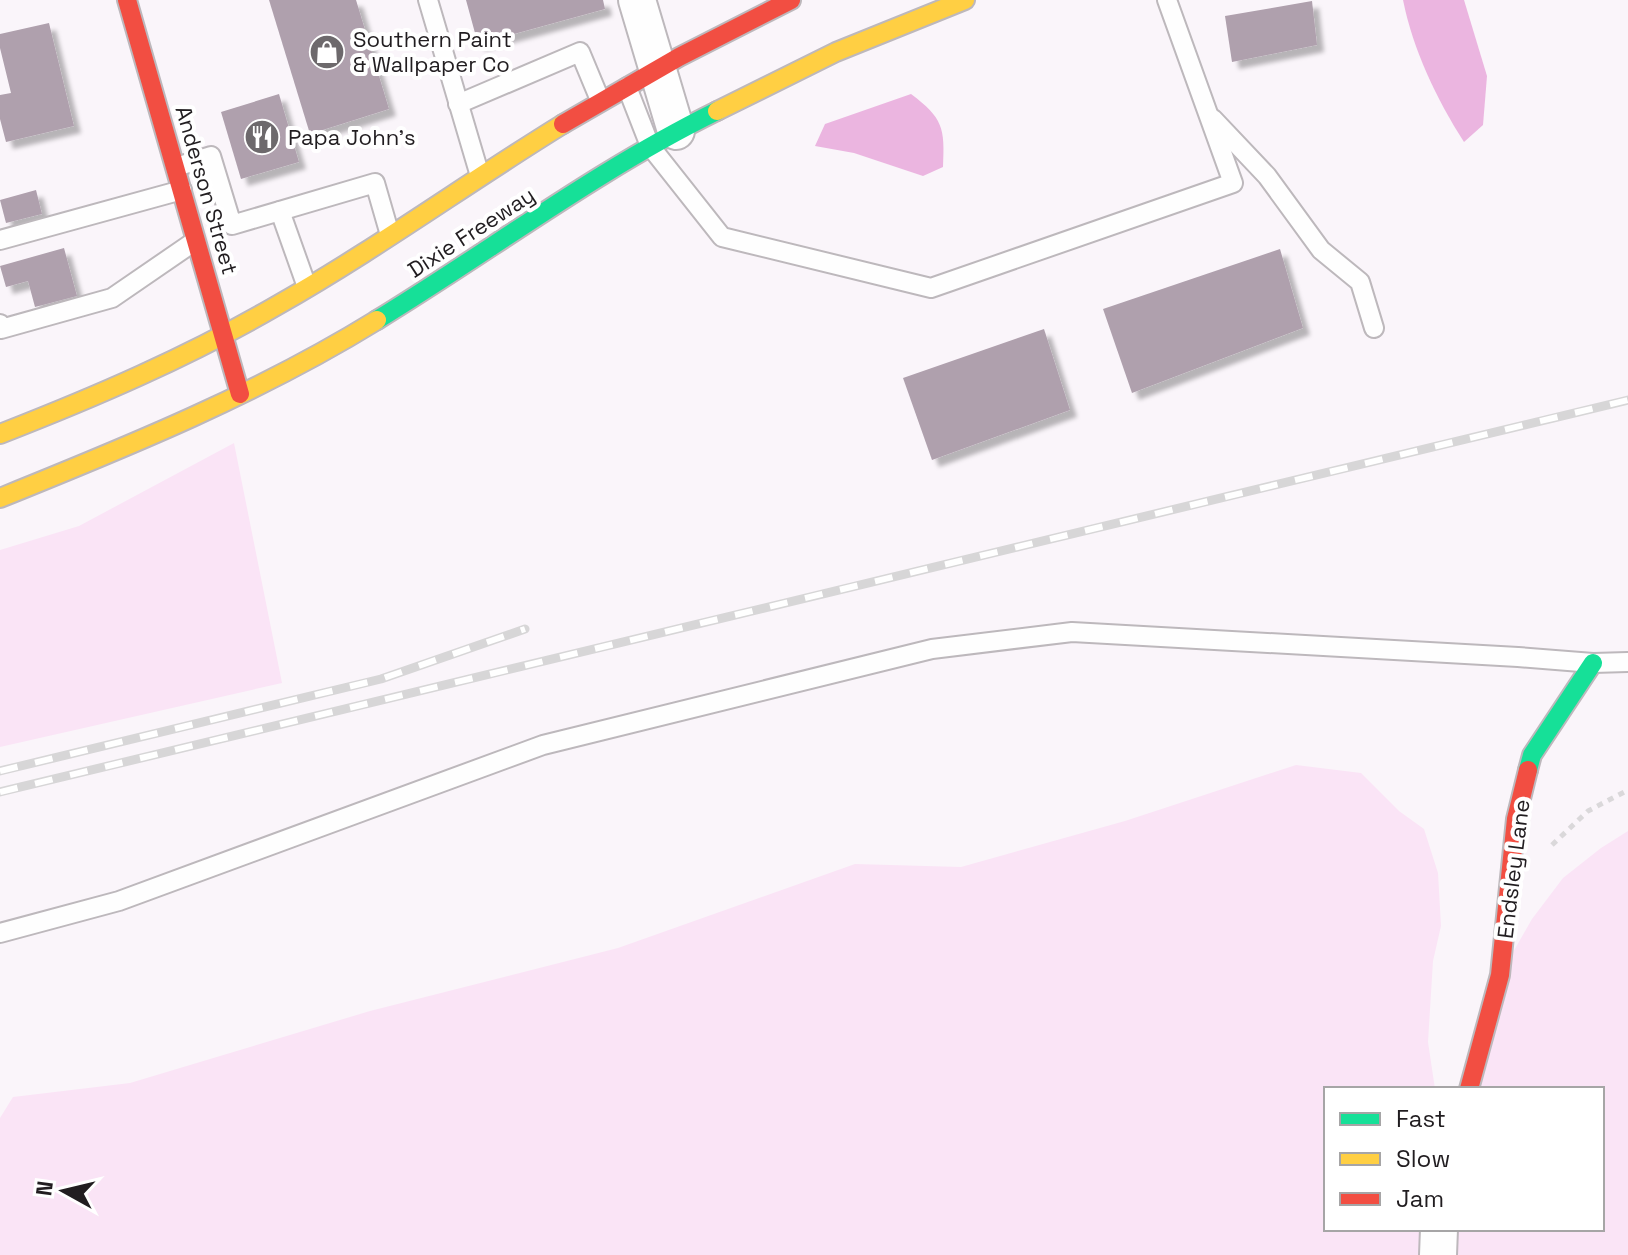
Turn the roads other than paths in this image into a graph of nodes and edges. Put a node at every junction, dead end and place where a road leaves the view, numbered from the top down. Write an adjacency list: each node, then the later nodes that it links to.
1 (127, 0): 13 (main road, Anderson Street)
2 (428, 0): 10 (lane)
3 (637, 0): 7 (street)
4 (791, 0): 7 (main road, Dixie Freeway)
5 (965, 0): 12 (main road, Dixie Freeway)
6 (1167, 0): 11 (lane)
7 (659, 68): 8 (main road, Dixie Freeway); 12 (street)
8 (626, 86): 9 (main road, Dixie Freeway); 12 (lane)
9 (600, 100): 10 (lane); 14 (main road, Dixie Freeway)
10 (458, 104): 14 (lane)
11 (1208, 114): 12 (lane); 22 (lane)
12 (663, 139): 24 (main road, Dixie Freeway)
13 (176, 167): 15 (main road, Anderson Street); 16 (lane)
14 (480, 176): 17 (main road, Dixie Freeway)
15 (182, 190): 18 (lane); 19 (main road, Anderson Street)
16 (280, 211): 17 (lane); 20 (lane)
17 (391, 237): 20 (main road, Dixie Freeway)
18 (0, 240)
19 (197, 240): 21 (lane); 23 (main road, Anderson Street)
20 (307, 288): 23 (main road, Dixie Freeway)
21 (0, 324)
22 (1374, 328)
23 (224, 335): 24 (main road, Anderson Street); 25 (main road, Dixie Freeway)
24 (240, 394): 26 (main road, Dixie Freeway)
25 (0, 434)
26 (0, 498)
27 (1628, 662): 28 (lane)
28 (1593, 663): 29 (lane); 30 (main road, Endsley Lane)
29 (0, 933)
30 (1470, 1087)
31 (1439, 1231): 32 (street)
32 (1438, 1255)

